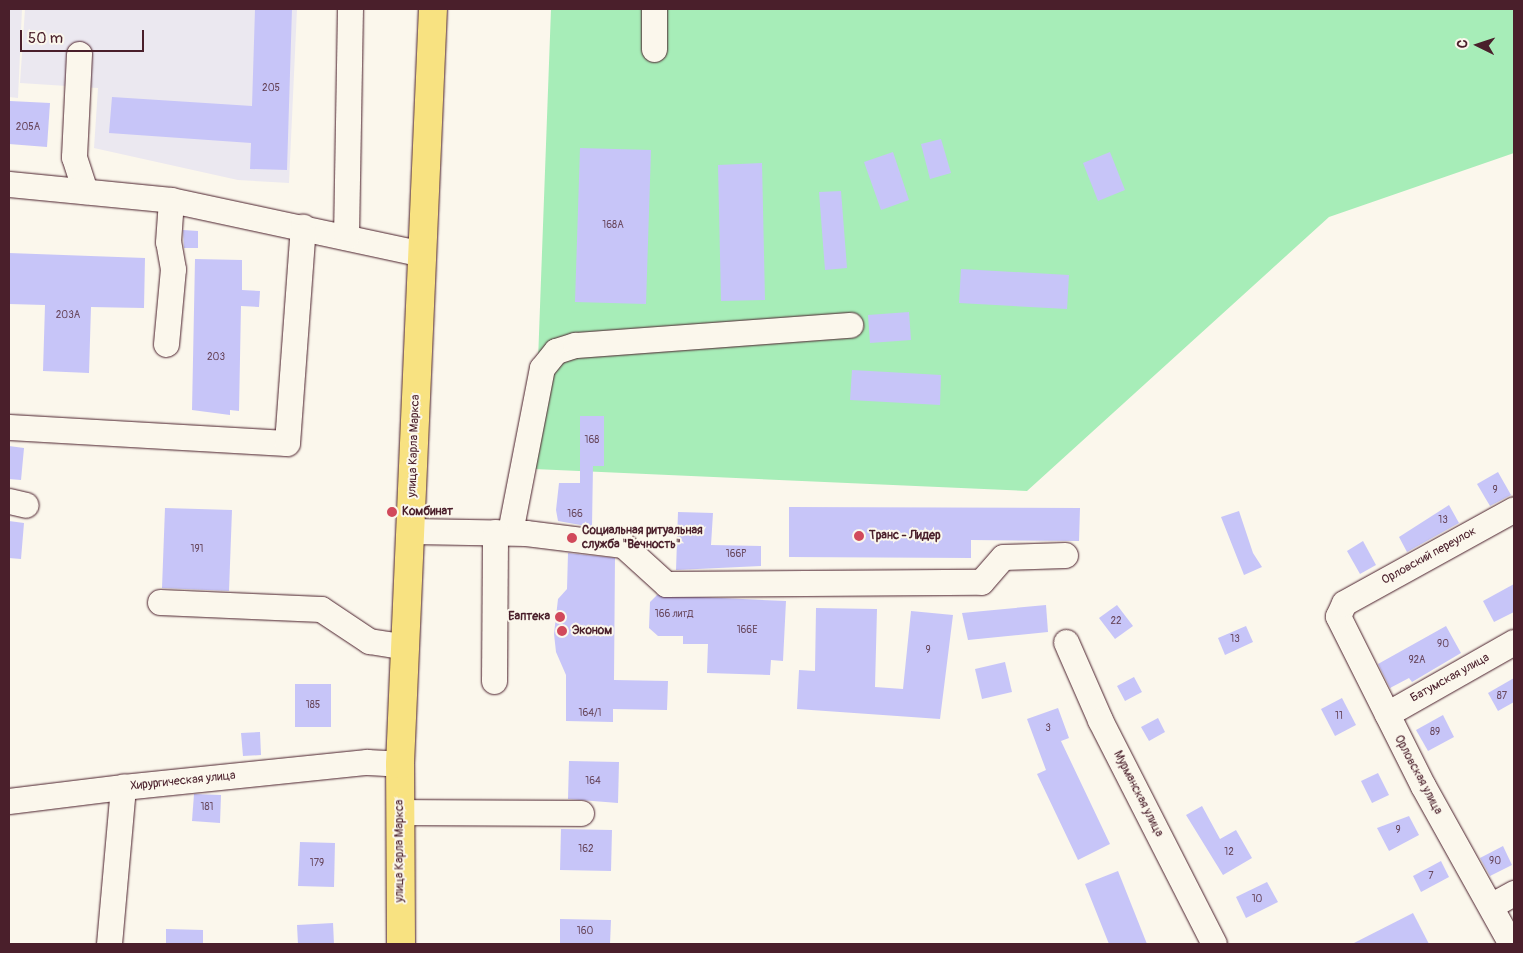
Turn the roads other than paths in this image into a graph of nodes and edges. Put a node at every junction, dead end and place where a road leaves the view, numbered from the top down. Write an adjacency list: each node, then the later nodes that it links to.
1 (350, 9): 10 (street)
2 (433, 9): 11 (highway, улица Карла Маркса)
3 (654, 9): 4 (street)
4 (654, 49)
5 (79, 54): 7 (street)
6 (9, 184): 7 (street)
7 (85, 191): 8 (street)
8 (171, 200): 9 (street); 13 (street)
9 (303, 227): 10 (street); 14 (street)
10 (346, 237): 11 (street)
11 (422, 254): 16 (highway, улица Карла Маркса)
12 (850, 325): 17 (street)
13 (166, 344)
14 (9, 428)
15 (1514, 509): 20 (street, Орловский переулок)
16 (410, 531): 17 (street); 23 (highway, улица Карла Маркса)
17 (502, 532): 18 (street); 24 (street)
18 (1065, 556)
19 (160, 602): 23 (street)
20 (1344, 603): 25 (street, Орловская улица)
21 (1066, 642): 35 (street, Мурманская улица)
22 (1514, 642): 25 (street, Батумская улица)
23 (405, 647): 26 (highway, улица Карла Маркса)
24 (494, 681)
25 (1387, 714): 32 (street, Орловская улица)
26 (400, 764): 27 (street, Хирургическая улица); 29 (highway, улица Карла Маркса)
27 (123, 787): 28 (street); 33 (street, Хирургическая улица)
28 (9, 801)
29 (400, 812): 30 (street); 34 (highway, улица Карла Маркса)
30 (581, 813)
31 (1514, 893): 32 (street)
32 (1492, 905): 36 (street, Орловская улица)
33 (109, 944)
34 (401, 944)
35 (1214, 944)
36 (1511, 944)

